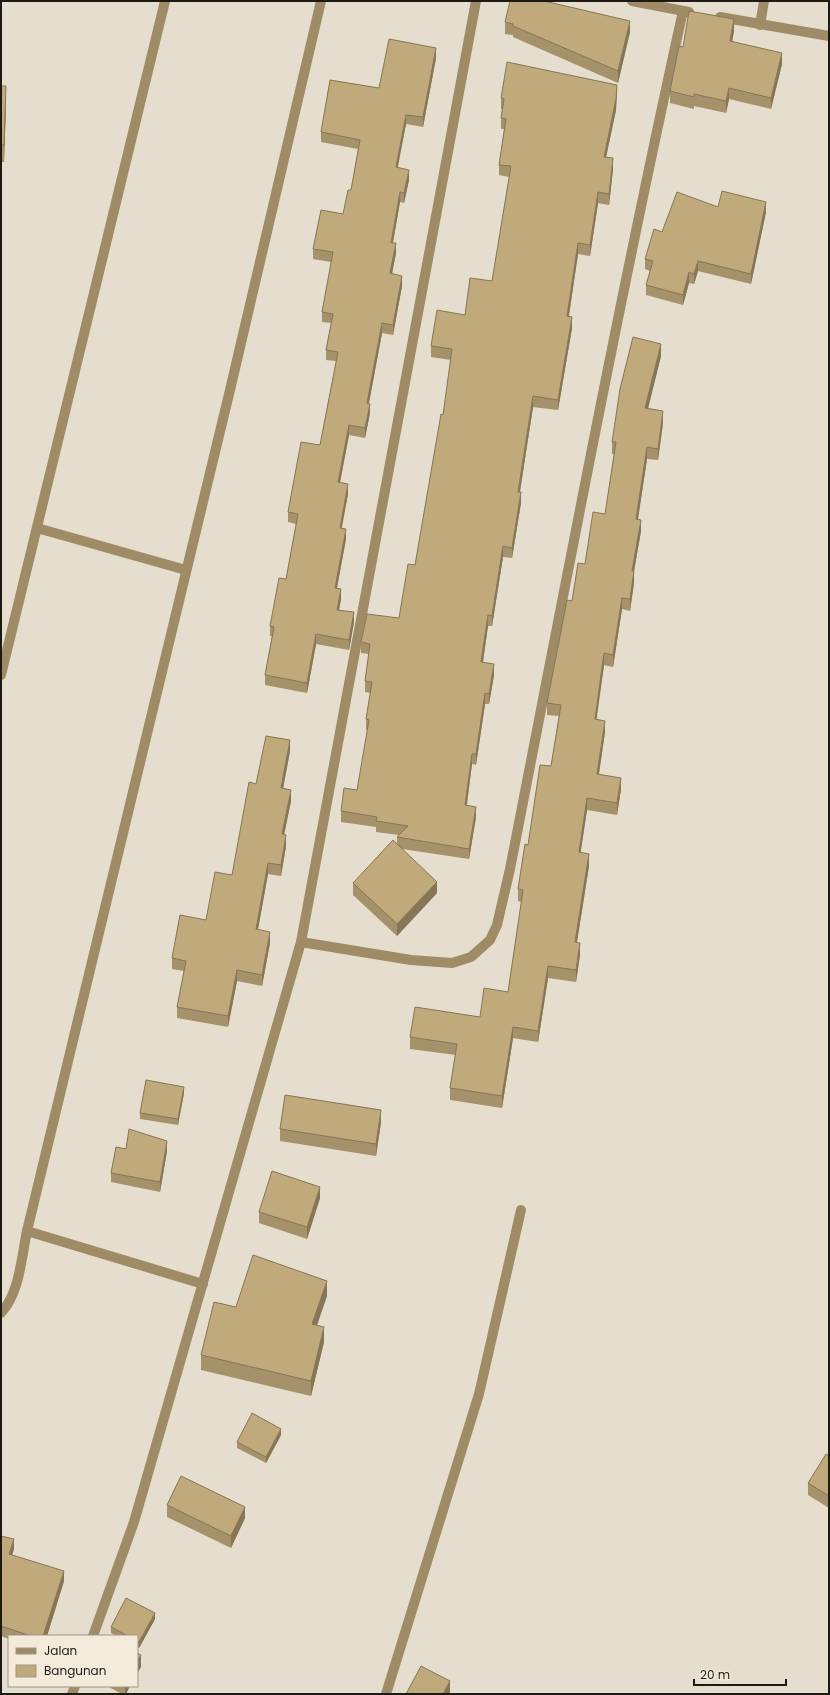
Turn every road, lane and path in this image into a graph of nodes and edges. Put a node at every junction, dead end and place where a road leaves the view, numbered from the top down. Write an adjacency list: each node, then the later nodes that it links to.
1 (164, 1): 9 (street)
2 (321, 1): 10 (street)
3 (476, 1): 12 (street)
4 (632, 1): 6 (street)
5 (764, 1): 7 (street)
6 (683, 10): 7 (street); 12 (street)
7 (760, 24): 8 (street)
8 (829, 36)
9 (37, 528): 10 (street); 11 (street)
10 (186, 570): 14 (street)
11 (1, 675)
12 (301, 942): 15 (street)
13 (521, 1210): 18 (street)
14 (27, 1231): 15 (street); 16 (street)
15 (203, 1284): 17 (street)
16 (1, 1313)
17 (93, 1635)
18 (386, 1694)

